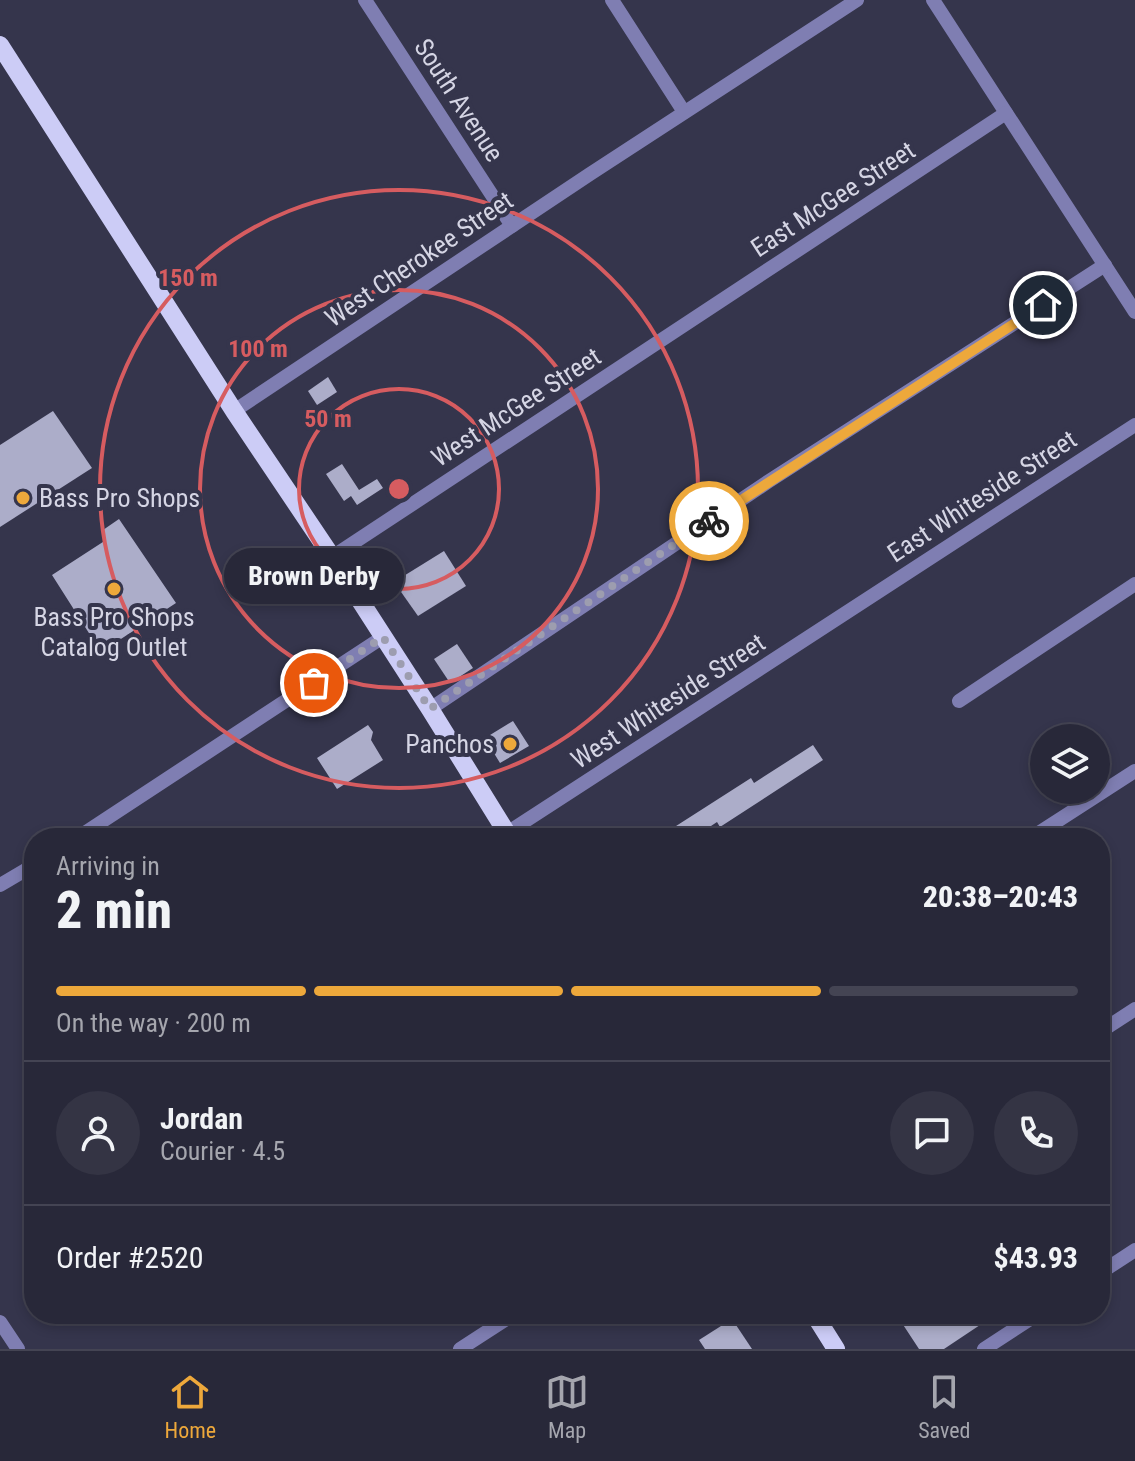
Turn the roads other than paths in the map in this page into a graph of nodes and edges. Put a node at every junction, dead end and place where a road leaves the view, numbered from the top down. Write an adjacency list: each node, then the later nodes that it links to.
1 (365, 0): 8 (street, South Avenue)
2 (612, 0): 6 (street)
3 (857, 0): 6 (street, West Cherokee Street)
4 (933, 0): 7 (street)
5 (0, 45): 12 (main road)
6 (684, 112): 8 (street, West Cherokee Street)
7 (1006, 113): 9 (street); 11 (street, East McGee Street)
8 (512, 226): 12 (street, West Cherokee Street)
9 (1105, 265): 10 (street); 19 (street)
10 (1135, 312)
11 (686, 324): 14 (street, West McGee Street)
12 (234, 411): 14 (main road)
13 (1135, 425): 16 (street, East Whiteside Street)
14 (332, 557): 17 (main road)
15 (1135, 584): 18 (street)
16 (855, 608): 23 (street, West Whiteside Street)
17 (383, 637): 19 (main road); 21 (street)
18 (959, 701)
19 (430, 709): 22 (main road)
20 (1135, 771): 24 (street)
21 (92, 828)
22 (503, 828)
23 (520, 828)
24 (1047, 828)
25 (24, 871): 26 (street)
26 (0, 885)
27 (1131, 1011): 28 (street)
28 (1110, 1025)
29 (1135, 1250): 30 (street)
30 (1110, 1266)
31 (0, 1322): 36 (street)
32 (499, 1324): 37 (street)
33 (820, 1324): 35 (main road)
34 (1023, 1324): 38 (street)
35 (834, 1348)
36 (18, 1349)
37 (460, 1349)
38 (984, 1349)

